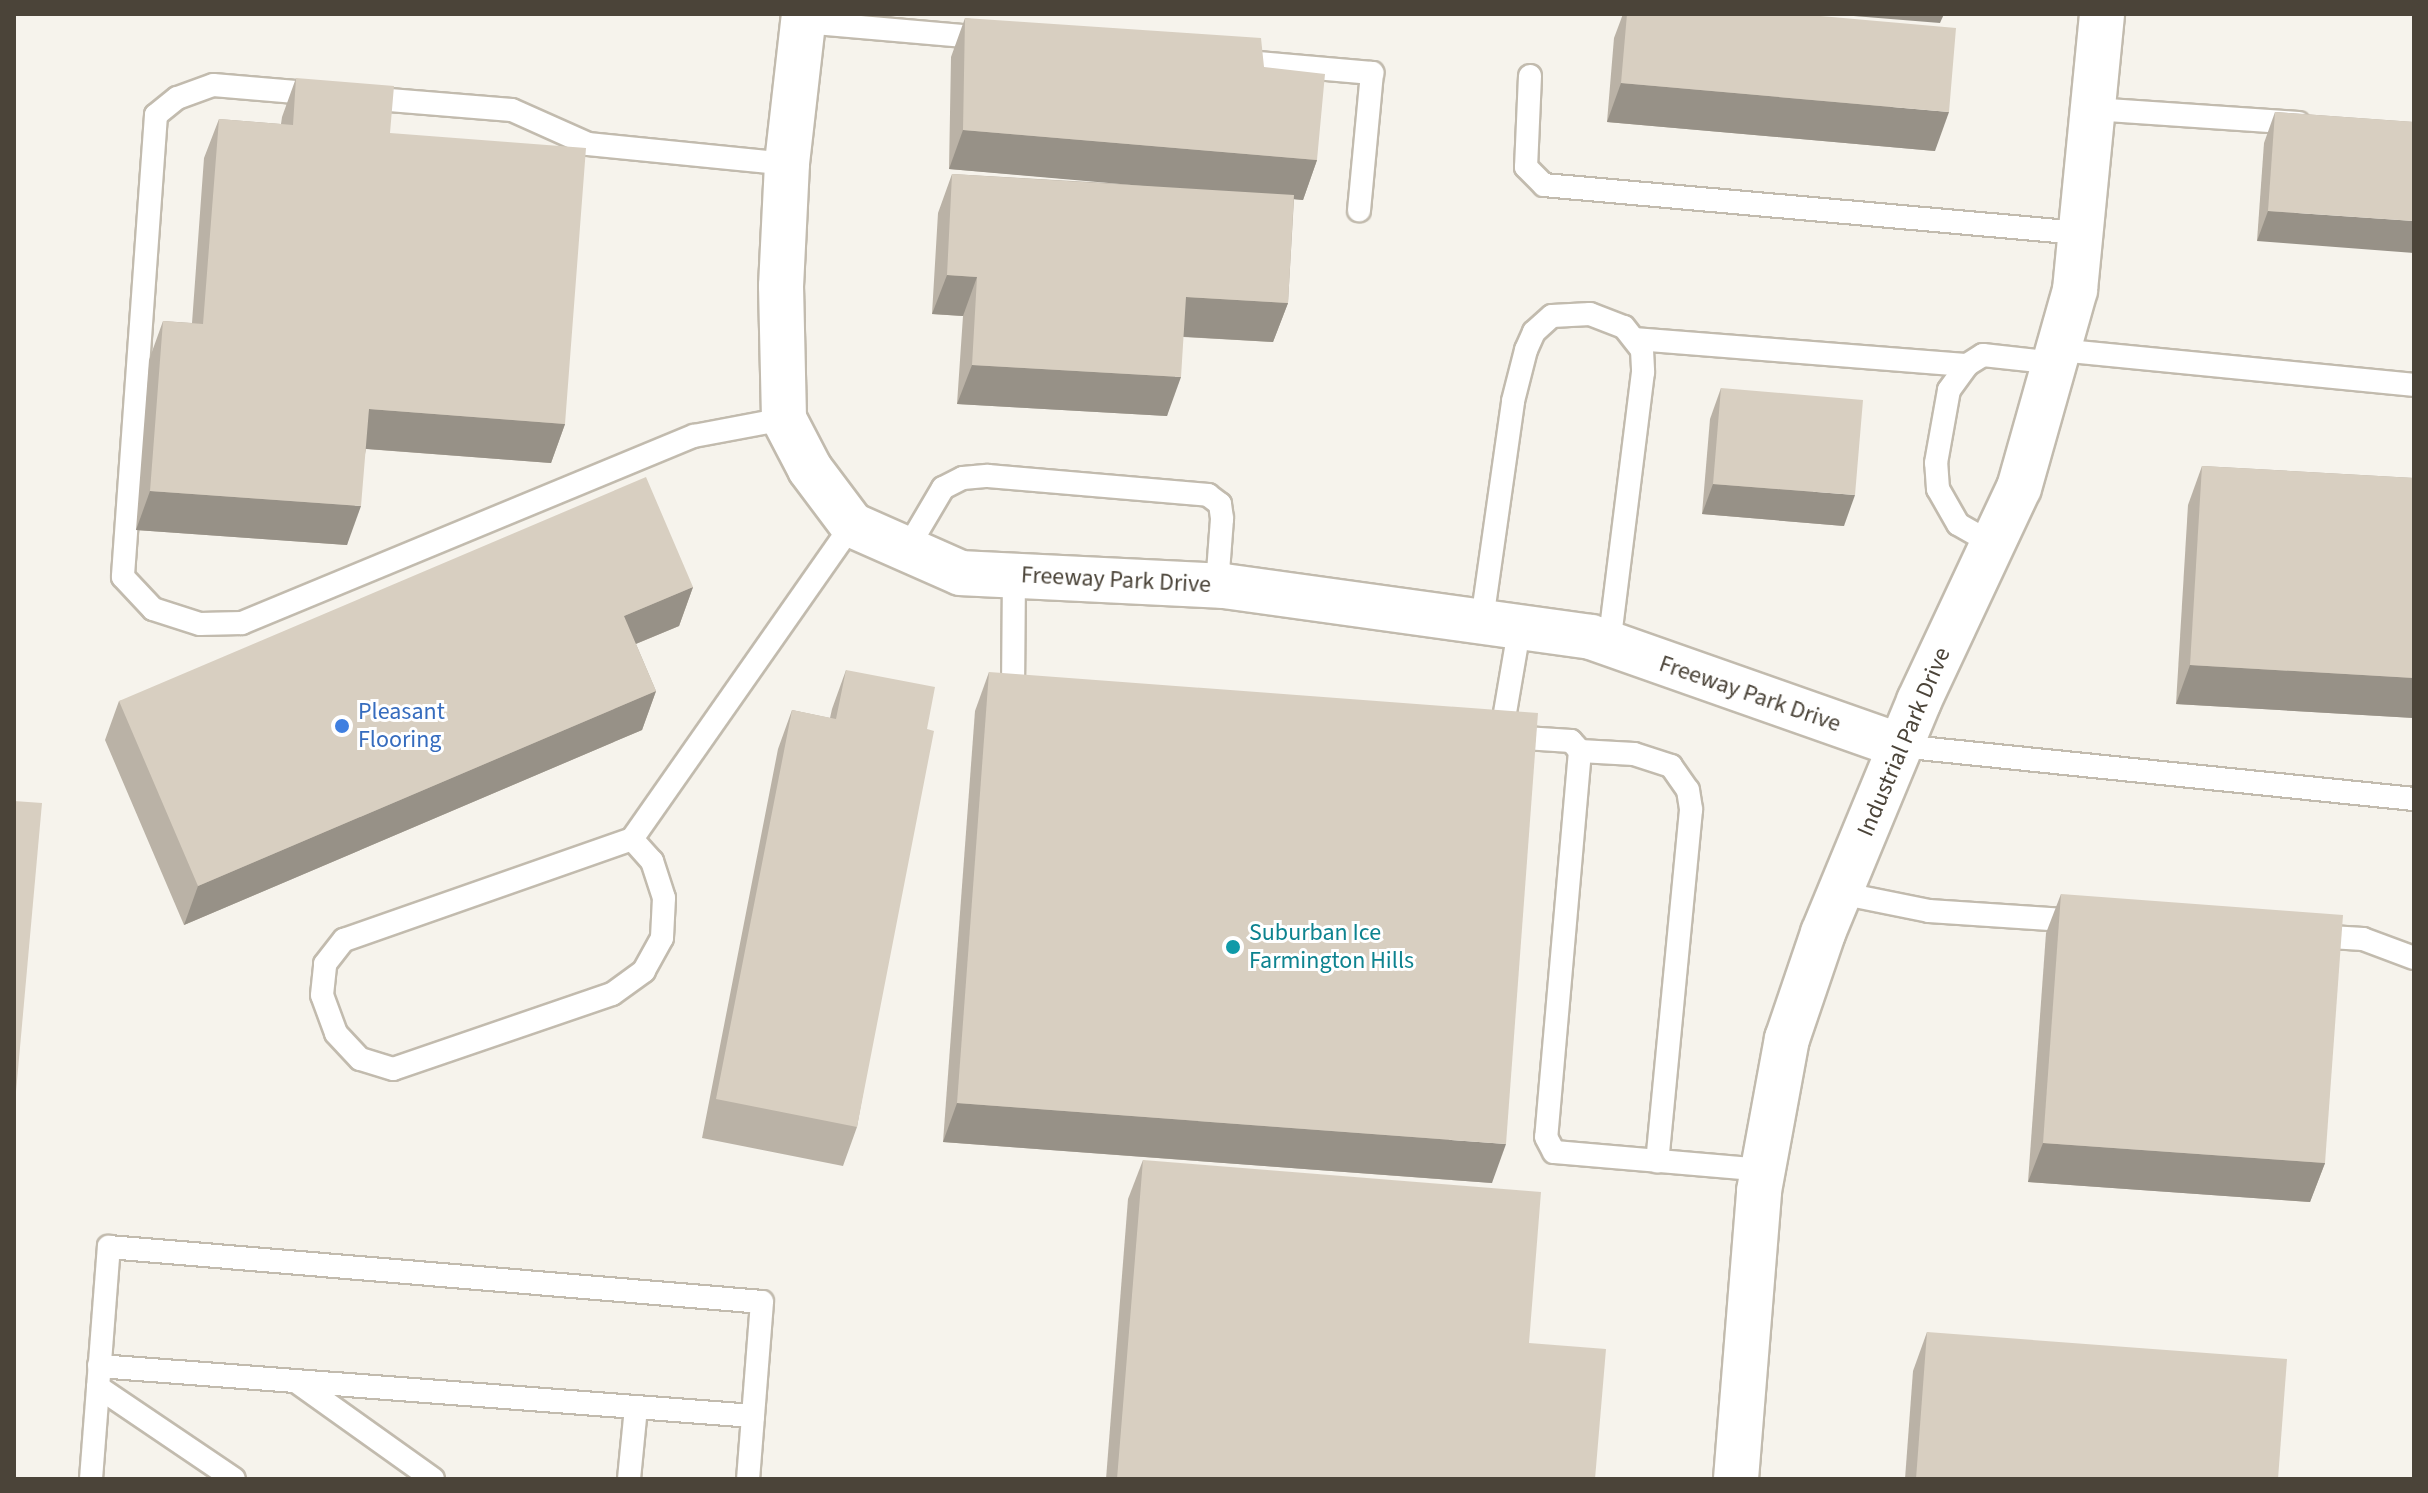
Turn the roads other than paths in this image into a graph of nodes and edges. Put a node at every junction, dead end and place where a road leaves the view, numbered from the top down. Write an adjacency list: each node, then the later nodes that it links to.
1 (2102, 14): 6 (street, Industrial Park Drive)
2 (803, 18): 3 (lane); 8 (street, Freeway Park Drive)
3 (1009, 40)
4 (1214, 59): 9 (lane)
5 (1530, 76): 10 (lane)
6 (2093, 109): 7 (lane); 10 (street, Industrial Park Drive)
7 (2322, 125)
8 (787, 164): 15 (street, Freeway Park Drive); 15 (lane)
9 (1359, 210)
10 (2080, 233): 12 (street, Industrial Park Drive)
11 (1635, 339): 13 (lane); 21 (lane); 22 (lane)
12 (2056, 357): 13 (lane); 14 (lane); 17 (street, Industrial Park Drive)
13 (1967, 365): 17 (lane)
14 (2414, 385)
15 (784, 419): 16 (street, Freeway Park Drive)
16 (852, 525): 18 (street, Freeway Park Drive); 27 (lane)
17 (1993, 544): 24 (street, Industrial Park Drive)
18 (907, 549): 19 (street, Freeway Park Drive); 20 (lane)
19 (1014, 575): 20 (street, Freeway Park Drive); 23 (lane)
20 (1217, 586): 21 (street, Freeway Park Drive)
21 (1501, 622): 22 (street, Freeway Park Drive); 25 (lane)
22 (1609, 644): 24 (street, Freeway Park Drive)
23 (1043, 702)
24 (1900, 746): 26 (lane); 28 (street, Industrial Park Drive)
25 (1580, 751): 32 (lane); 32 (lane)
26 (2414, 799)
27 (632, 839): 27 (lane)
28 (1840, 893): 29 (lane); 33 (street, Industrial Park Drive)
29 (2100, 922)
30 (2285, 934): 31 (lane)
31 (2414, 958)
32 (1657, 1161): 33 (lane)
33 (1763, 1170): 43 (street, Industrial Park Drive)
34 (99, 1376): 35 (lane); 37 (lane); 38 (lane); 39 (lane)
35 (295, 1381): 36 (lane); 40 (lane)
36 (636, 1407): 37 (lane); 41 (lane)
37 (753, 1416): 42 (lane)
38 (91, 1479)
39 (234, 1479)
40 (433, 1479)
41 (629, 1479)
42 (748, 1479)
43 (1736, 1479)

